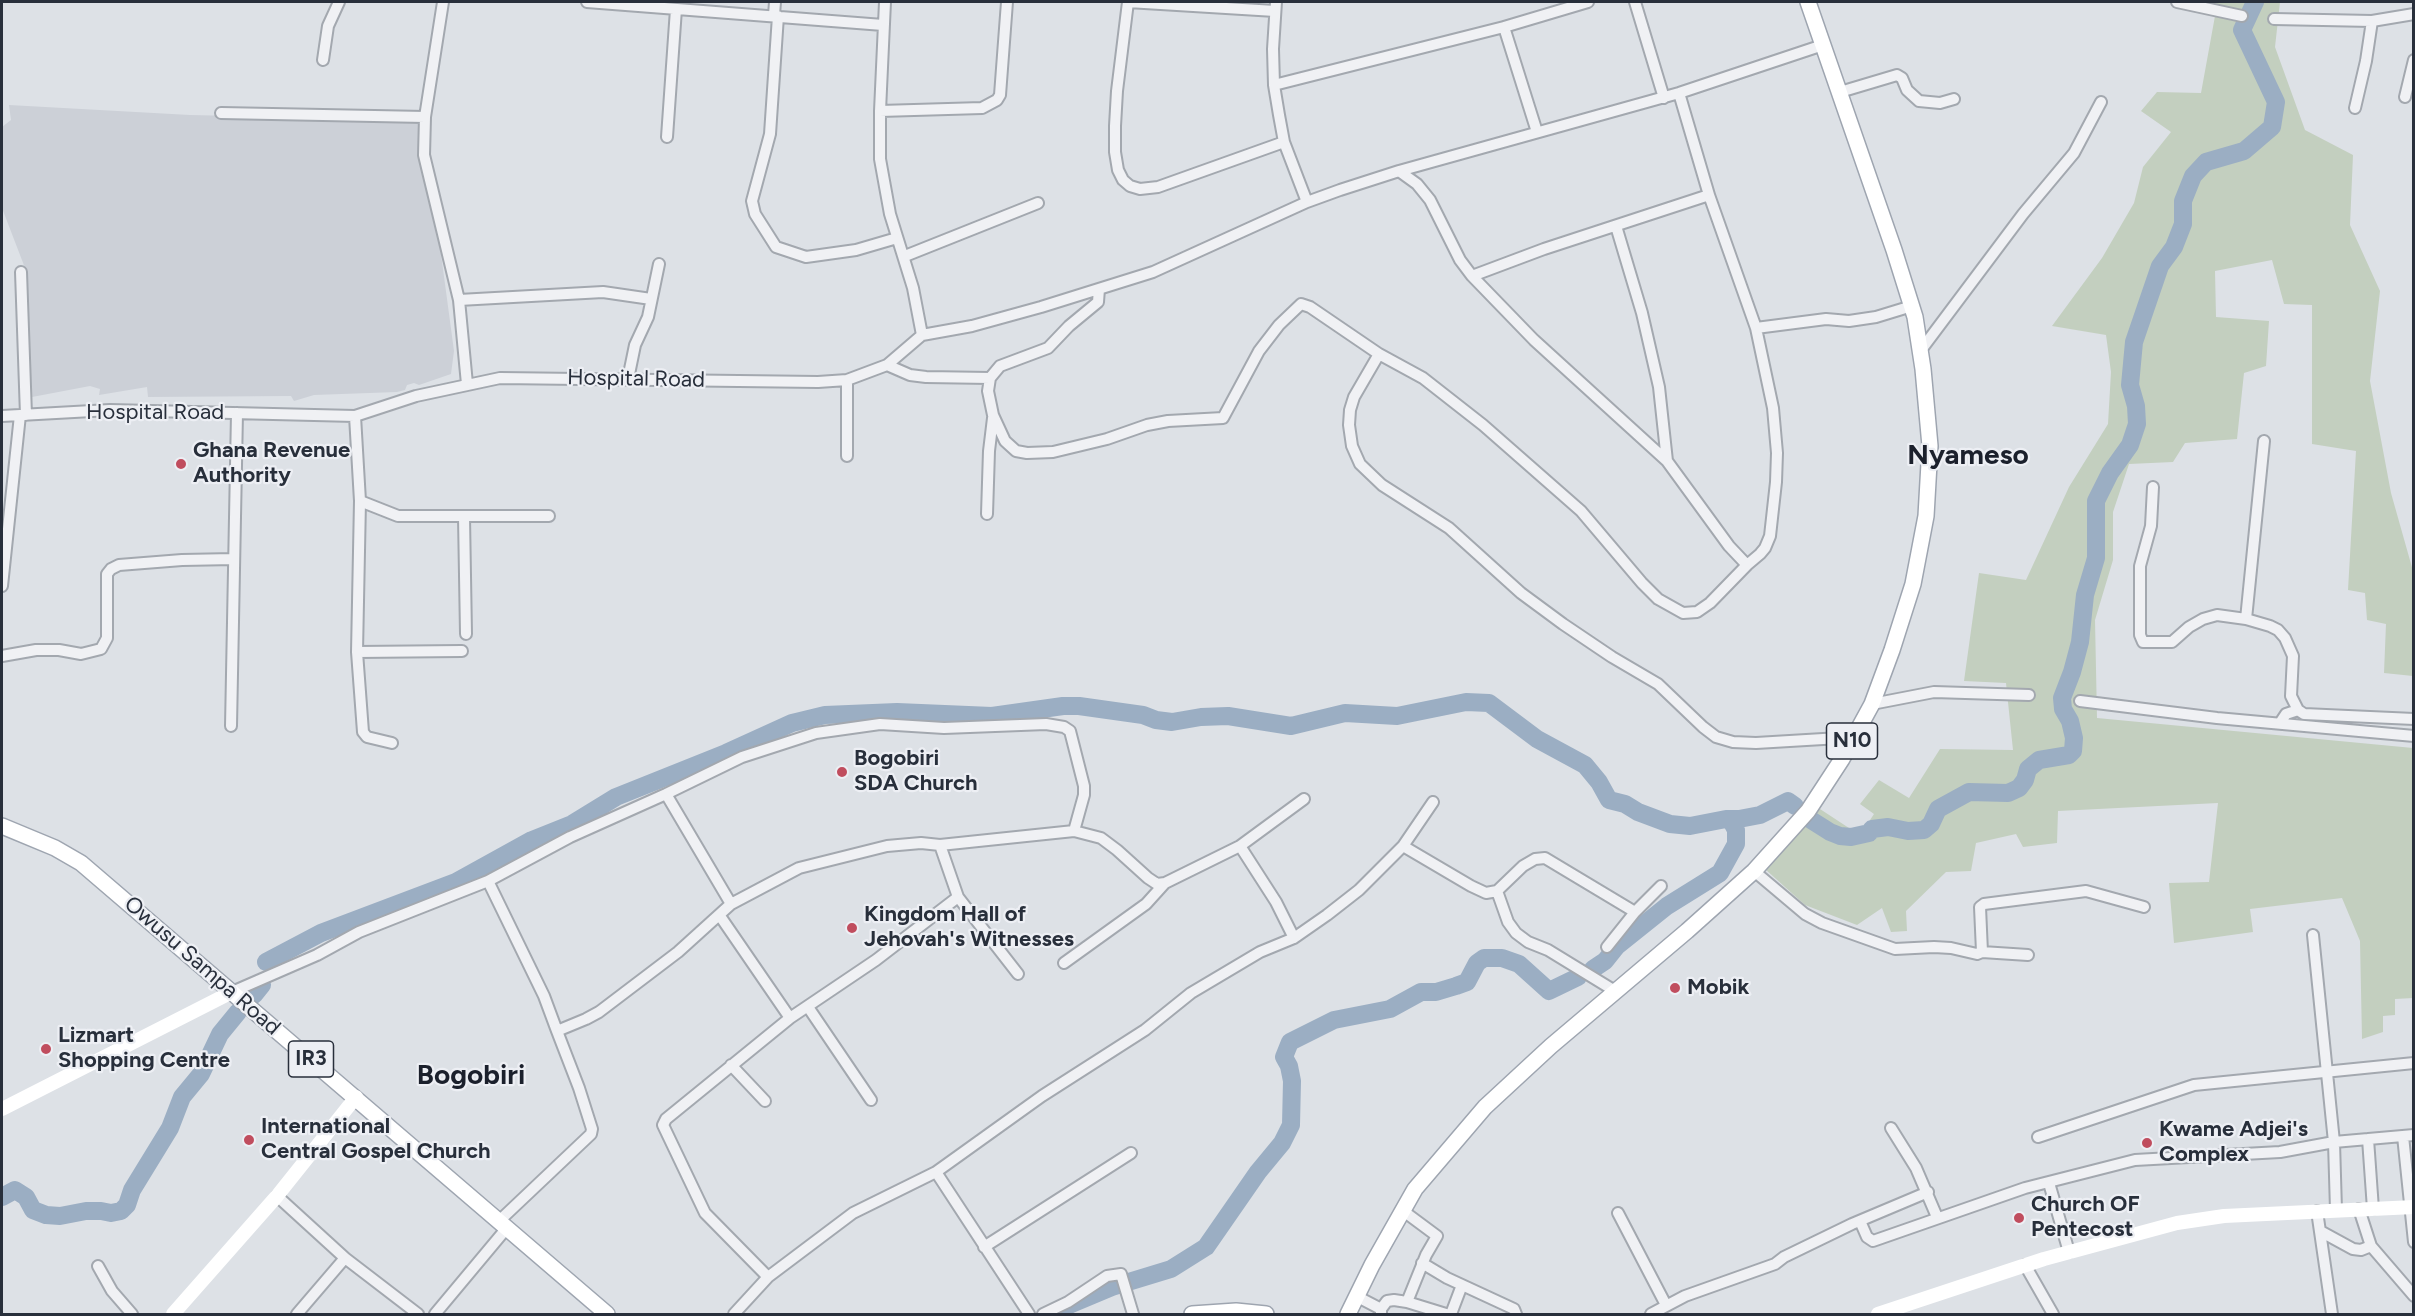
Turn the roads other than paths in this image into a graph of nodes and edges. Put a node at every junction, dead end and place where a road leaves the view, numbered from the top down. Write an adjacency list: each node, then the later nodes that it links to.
1 (339, 2): 22 (street)
2 (443, 2): 34 (street)
3 (587, 2): 13 (street)
4 (775, 2): 15 (street)
5 (885, 2): 19 (street)
6 (1007, 2): 32 (street)
7 (1128, 2): 12 (street); 37 (street)
8 (1588, 2): 20 (street)
9 (1635, 2): 28 (street)
10 (1808, 2): 21 (main road, N10)
11 (2177, 2): 16 (street)
12 (1275, 6): 24 (street)
13 (676, 9): 15 (street); 36 (street)
14 (2414, 14): 18 (street)
15 (776, 16): 19 (street); 43 (street)
16 (2242, 16)
17 (2274, 19): 18 (street)
18 (2373, 21): 31 (street)
19 (883, 25): 32 (street)
20 (1504, 27): 24 (street); 35 (street)
21 (1823, 45): 25 (main road, N10); 26 (street)
22 (323, 60)
23 (2414, 60): 27 (street)
24 (1274, 85): 37 (street)
25 (1840, 92): 29 (street); 51 (main road, N10)
26 (1679, 93): 28 (street); 39 (street)
27 (2405, 97)
28 (1664, 98): 35 (street)
29 (1954, 99)
30 (2101, 102): 54 (street)
31 (2355, 108)
32 (880, 111): 43 (street)
33 (221, 112): 34 (street)
34 (425, 117): 50 (street)
35 (1538, 132): 38 (street)
36 (667, 138)
37 (1284, 142): 40 (street)
38 (1399, 171): 40 (street); 47 (street)
39 (1709, 195): 42 (street); 52 (street)
40 (1307, 202): 48 (street)
41 (1038, 203): 44 (street)
42 (1616, 226): 47 (street); 68 (street)
43 (897, 238): 44 (street)
44 (904, 256): 53 (street)
45 (659, 264): 49 (street)
46 (21, 272): 62 (street)
47 (1472, 276): 68 (street)
48 (1099, 289): 53 (street); 57 (street)
49 (651, 299): 50 (street); 58 (street)
50 (459, 300): 60 (street)
51 (1912, 306): 52 (street); 54 (main road, N10)
52 (1756, 328): 75 (street)
53 (922, 335): 56 (street, Hospital Road)
54 (1921, 350): 84 (main road, N10)
55 (1379, 354): 63 (street); 75 (street); 90 (street)
56 (886, 365): 57 (street); 59 (street, Hospital Road)
57 (990, 378): 63 (street)
58 (628, 379): 59 (street, Hospital Road); 60 (street, Hospital Road)
59 (847, 380): 67 (street)
60 (466, 384): 65 (street, Hospital Road)
61 (237, 413): 62 (street, Hospital Road); 65 (street, Hospital Road); 74 (street)
62 (23, 415): 64 (street, Hospital Road); 76 (street)
63 (993, 415): 71 (street)
64 (2, 416)
65 (354, 416): 70 (street)
66 (2264, 441): 77 (street)
67 (847, 456)
68 (1667, 461): 75 (street)
69 (2153, 487): 77 (street)
70 (360, 501): 73 (street); 80 (street)
71 (987, 514)
72 (549, 516): 73 (street)
73 (465, 517): 78 (street)
74 (234, 559): 81 (street); 88 (street)
75 (1747, 565)
76 (2, 586)
77 (2246, 619): 85 (street)
78 (466, 634)
79 (462, 651): 80 (street)
80 (357, 652): 91 (street)
81 (2, 656)
82 (2029, 695): 84 (street)
83 (2080, 701): 87 (street)
84 (1872, 704): 90 (main road, N10)
85 (2298, 710): 86 (street); 87 (street)
86 (2414, 719)
87 (2280, 723): 89 (street)
88 (231, 726)
89 (2414, 735)
90 (1852, 740): 100 (main road, N10)
91 (392, 743)
92 (666, 794): 96 (street); 101 (street); 106 (street)
93 (1304, 799): 98 (street)
94 (1433, 802): 99 (street)
95 (2, 826): 118 (main road, Owusu Sampa Road / IR3)
96 (1074, 831): 97 (street); 102 (street)
97 (940, 845): 105 (street); 106 (street)
98 (1240, 846): 102 (street); 111 (street)
99 (1403, 846): 104 (street); 111 (street)
100 (1754, 871): 113 (street); 117 (main road, N10)
101 (488, 881): 118 (street); 121 (street)
102 (1166, 883): 115 (street)
103 (1661, 886): 108 (street)
104 (1497, 891): 108 (street); 117 (street)
105 (958, 897): 116 (street); 119 (street)
106 (731, 904): 109 (street)
107 (2144, 907): 113 (street)
108 (1635, 912): 112 (street)
109 (720, 916): 120 (street); 121 (street)
110 (2313, 935): 124 (street)
111 (1294, 938): 135 (street)
112 (1607, 947)
113 (1982, 952): 114 (street)
114 (2028, 954)
115 (1064, 963)
116 (1018, 974)
117 (1615, 991): 142 (main road, N10)
118 (232, 992): 125 (main road, Owusu Sampa Road / IR3); 128 (street)
119 (808, 1007): 120 (street); 126 (street)
120 (790, 1018): 123 (street)
121 (558, 1031): 148 (street)
122 (2414, 1063): 124 (street)
123 (732, 1065): 127 (street); 158 (street)
124 (2327, 1071): 131 (street); 133 (street)
125 (356, 1097): 138 (street); 148 (main road, Owusu Sampa Road / IR3)
126 (871, 1100)
127 (765, 1101)
128 (2, 1109)
129 (1891, 1128): 137 (street)
130 (2408, 1136): 132 (street); 139 (street)
131 (2038, 1137)
132 (2368, 1139): 133 (street); 141 (street)
133 (2334, 1142): 136 (street); 143 (street)
134 (1131, 1153): 152 (street)
135 (936, 1172): 152 (street); 158 (street)
136 (2049, 1183): 146 (street); 153 (street)
137 (1928, 1192): 146 (street); 147 (street)
138 (277, 1196): 154 (street); 166 (street)
139 (2411, 1207): 141 (street); 150 (street)
140 (2359, 1209): 141 (street); 143 (street); 151 (street)
141 (2373, 1209)
142 (1402, 1210): 155 (street); 163 (main road, N10)
143 (2336, 1210): 144 (street)
144 (2317, 1211): 149 (street); 153 (street)
145 (1618, 1214): 162 (street)
146 (1937, 1217): 147 (street)
147 (1860, 1221): 162 (street)
148 (502, 1226): 169 (street); 170 (main road, Owusu Sampa Road / IR3)
149 (2320, 1230): 151 (street); 183 (street)
150 (2414, 1242)
151 (2371, 1246): 160 (street)
152 (984, 1247): 172 (street)
153 (2069, 1252): 156 (street)
154 (345, 1258): 167 (street); 168 (street)
155 (1422, 1263): 159 (street); 161 (street)
156 (2025, 1265): 181 (street); 182 (street)
157 (98, 1266): 165 (street)
158 (768, 1277): 171 (street)
159 (1462, 1285): 178 (street); 179 (street)
160 (2414, 1296)
161 (1407, 1302): 164 (street); 178 (street)
162 (1666, 1305): 180 (street)
163 (1352, 1306): 164 (street); 177 (main road)
164 (1381, 1312)
165 (132, 1314)
166 (173, 1314)
167 (297, 1314)
168 (418, 1314)
169 (435, 1314)
170 (607, 1314)
171 (734, 1314)
172 (1029, 1314)
173 (1043, 1314): 174 (street)
174 (1133, 1314)
175 (1192, 1314): 176 (main road)
176 (1266, 1314)
177 (1337, 1314)
178 (1449, 1314)
179 (1516, 1314)
180 (1651, 1314)
181 (1883, 1314)
182 (2053, 1314)
183 (2332, 1314)

